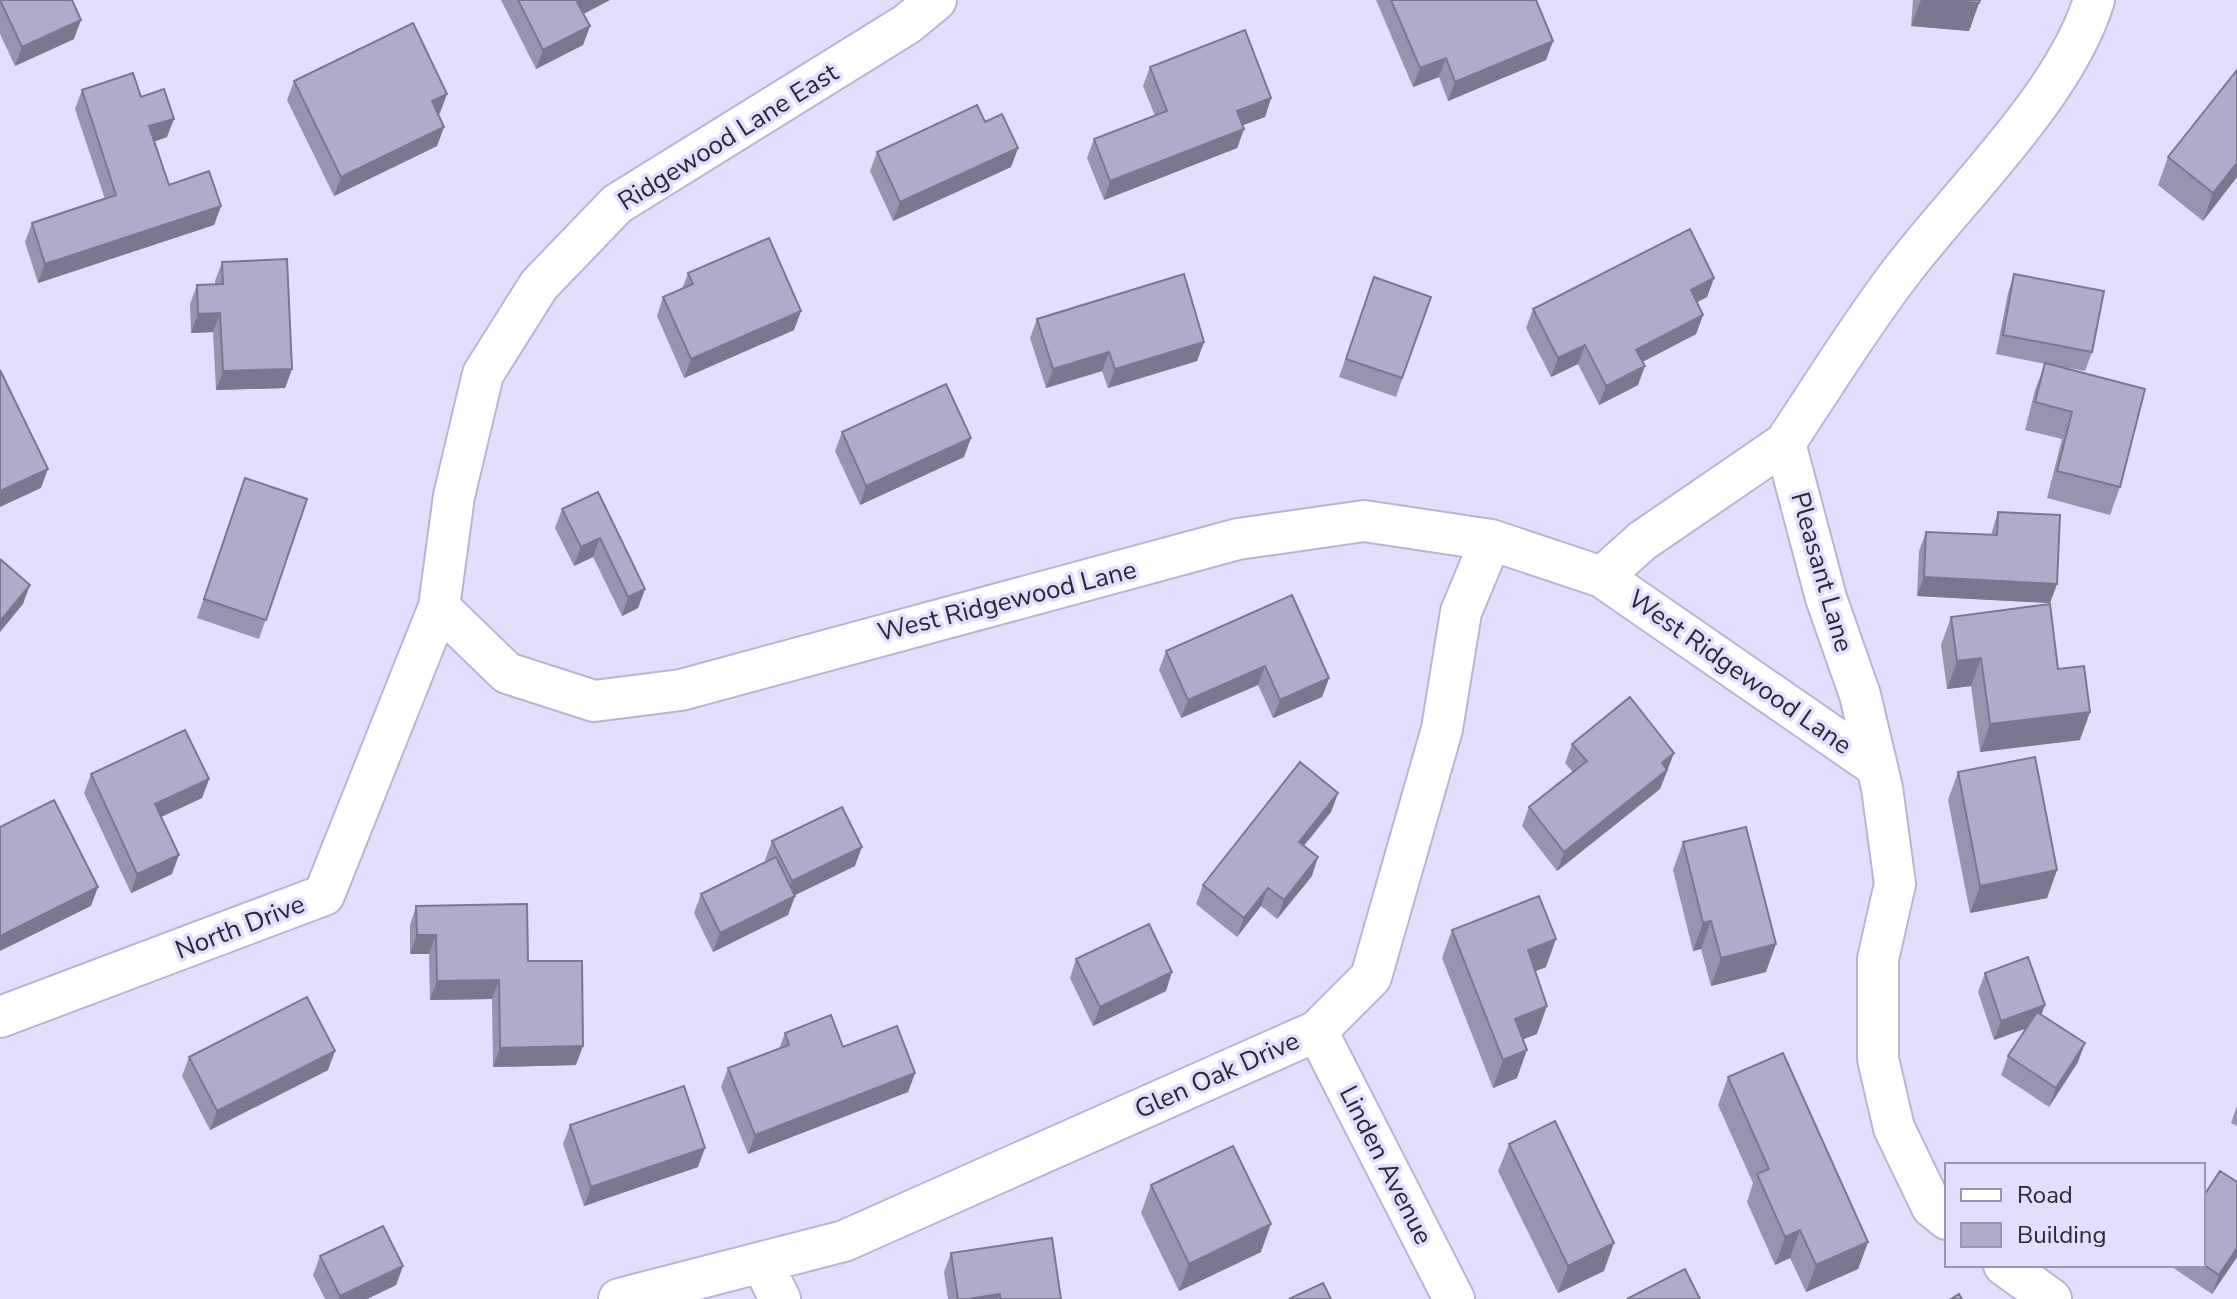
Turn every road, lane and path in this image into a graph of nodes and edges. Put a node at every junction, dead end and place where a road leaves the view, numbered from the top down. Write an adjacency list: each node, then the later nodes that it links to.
1 (936, 0): 6 (street, Ridgewood Lane East)
2 (2094, 0): 3 (street)
3 (1785, 443): 5 (street, West Ridgewood Lane); 7 (street, Pleasant Lane)
4 (1491, 540): 5 (street, West Ridgewood Lane); 6 (street, West Ridgewood Lane); 9 (street, Glen Oak Drive)
5 (1602, 577): 7 (street, West Ridgewood Lane)
6 (439, 607): 8 (street, North Drive)
7 (1877, 767): 10 (street, Pleasant Lane)
8 (0, 1017)
9 (1317, 1031): 11 (street, Glen Oak Drive); 15 (street, Linden Avenue)
10 (1945, 1217)
11 (762, 1263): 13 (street, Glen Oak Drive); 14 (street)
12 (2007, 1267): 16 (street)
13 (619, 1299)
14 (780, 1299)
15 (1454, 1299)
16 (2051, 1299)

